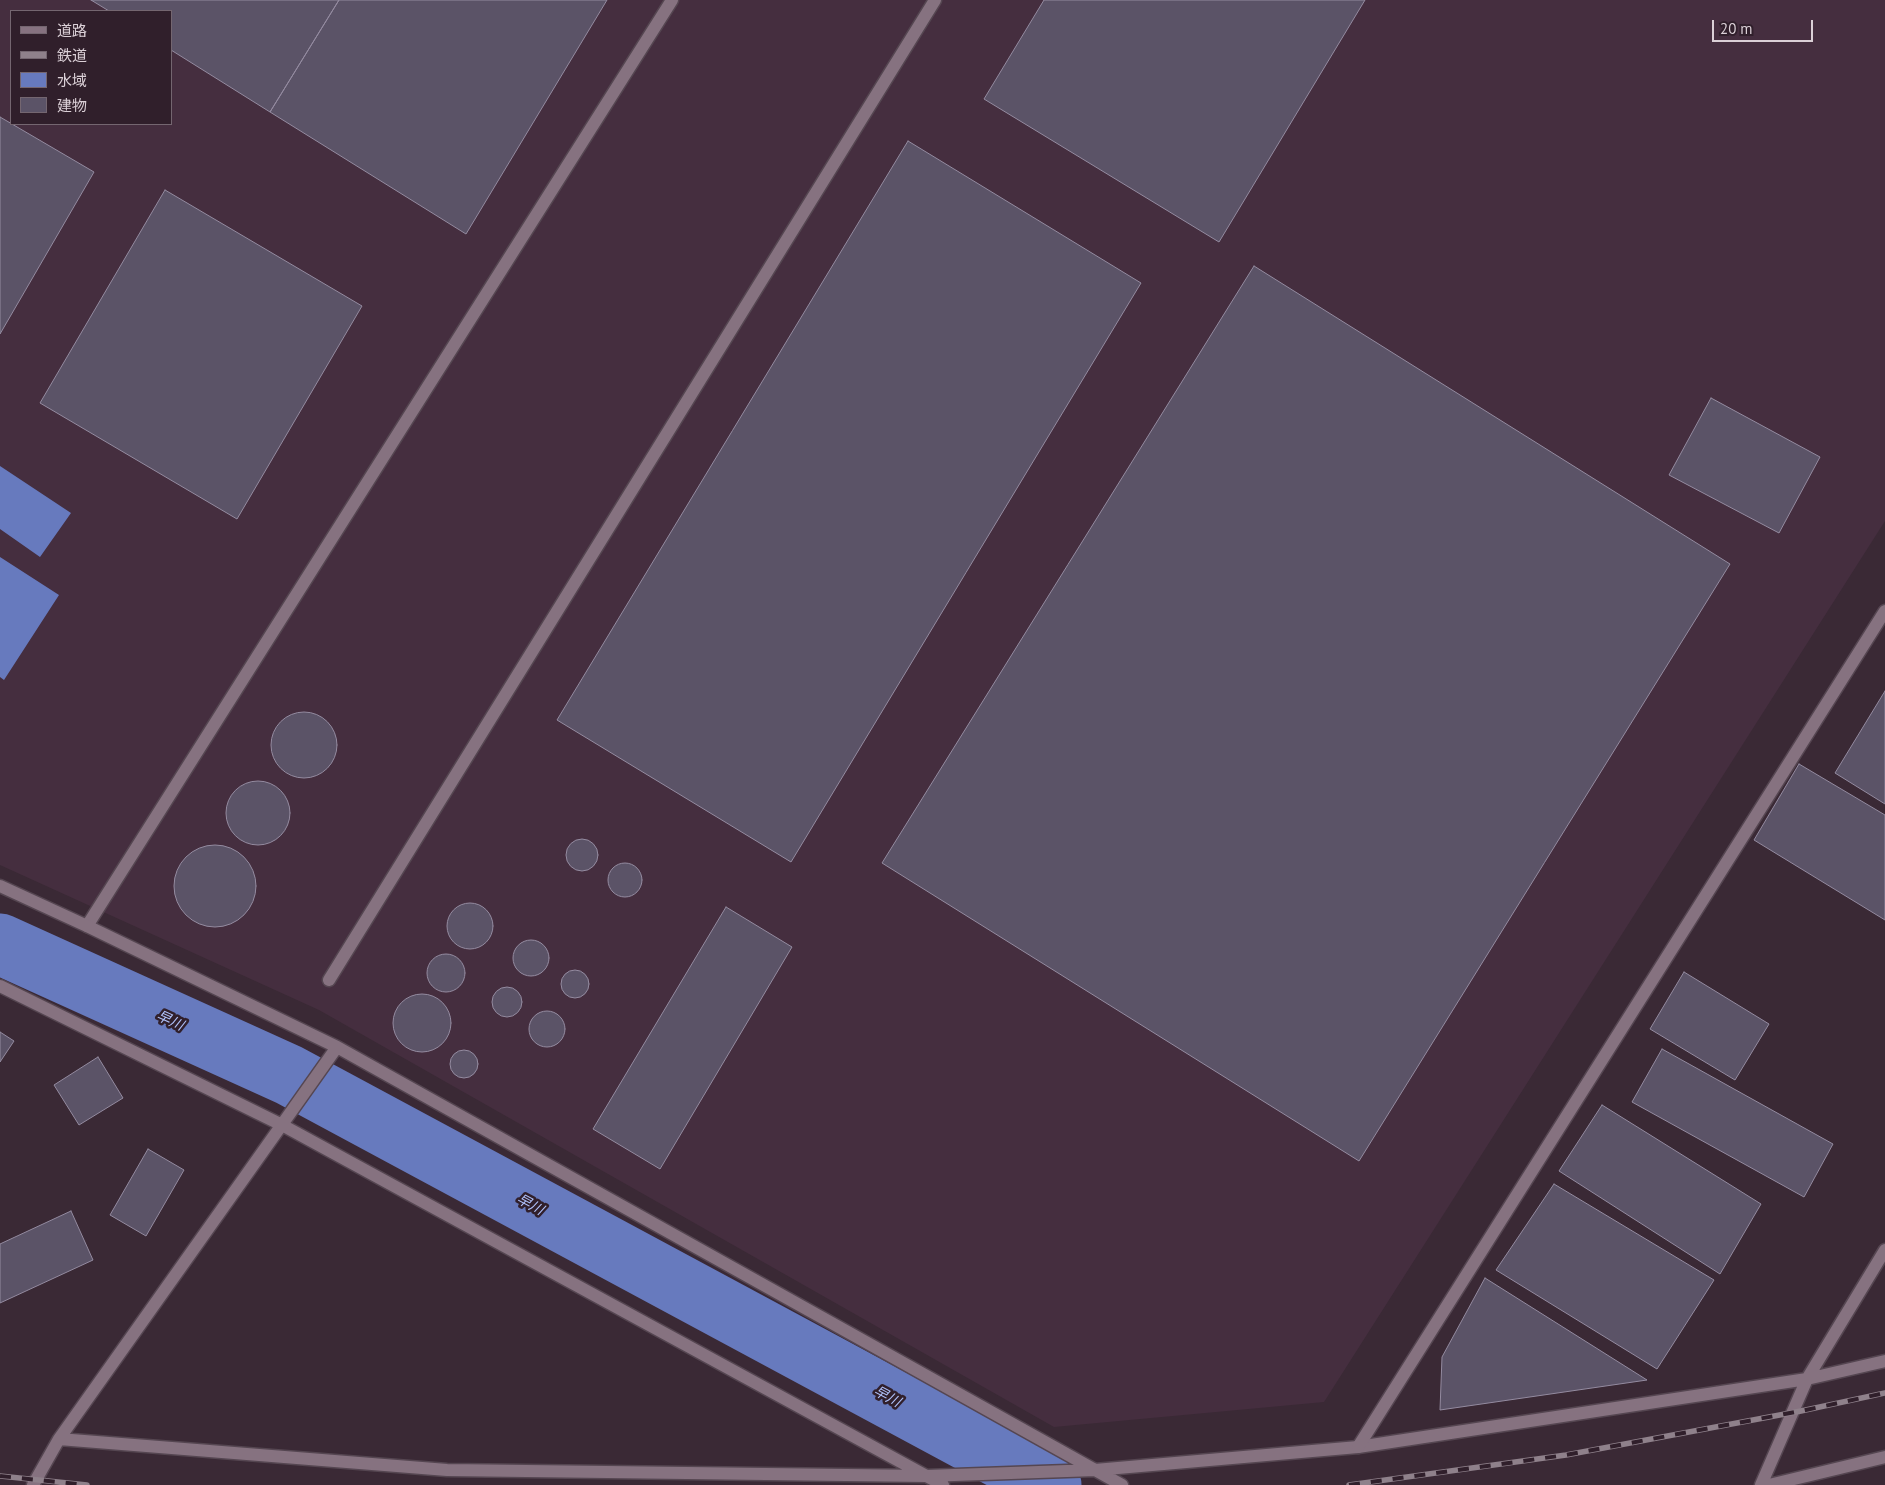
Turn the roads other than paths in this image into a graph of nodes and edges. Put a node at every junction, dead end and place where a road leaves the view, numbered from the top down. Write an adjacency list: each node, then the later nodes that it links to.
1 (672, 0): 6 (street)
2 (935, 0): 7 (street)
3 (1885, 611): 4 (street)
4 (1881, 628): 15 (street)
5 (0, 886): 6 (street)
6 (86, 926): 9 (street)
7 (329, 980)
8 (0, 986): 10 (street)
9 (337, 1047): 10 (street); 17 (street)
10 (282, 1125): 14 (street); 18 (street)
11 (1885, 1250): 13 (street)
12 (1885, 1360): 13 (street)
13 (1807, 1379): 15 (street); 22 (street)
14 (59, 1439): 18 (street); 19 (street)
15 (1358, 1447): 17 (street)
16 (1885, 1457): 23 (street)
17 (1095, 1470): 18 (street); 21 (street)
18 (926, 1476): 20 (street)
19 (33, 1485)
20 (943, 1485)
21 (1122, 1485)
22 (1762, 1485)
23 (1770, 1485)

